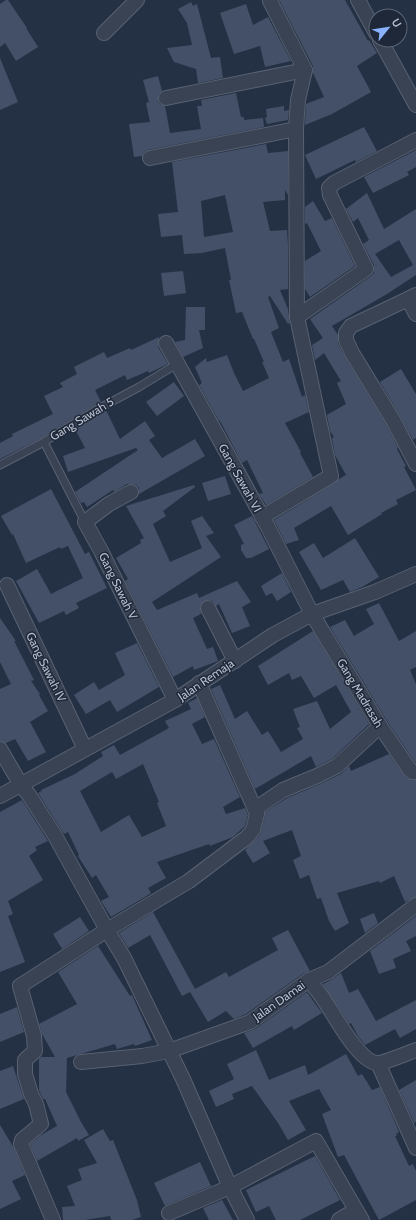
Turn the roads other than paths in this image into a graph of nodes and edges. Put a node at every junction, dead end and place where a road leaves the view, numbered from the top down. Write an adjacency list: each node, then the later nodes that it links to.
1 (137, 0): 5 (street)
2 (271, 0): 7 (street)
3 (358, 0): 4 (street)
4 (368, 18)
5 (104, 33)
6 (384, 48): 9 (street)
7 (305, 70): 8 (street); 10 (street)
8 (166, 98)
9 (416, 105)
10 (296, 129): 12 (street); 15 (street)
11 (416, 140): 15 (street)
12 (150, 158)
13 (412, 297): 14 (street); 19 (street)
14 (416, 314)
15 (297, 317): 22 (street)
16 (166, 343): 17 (street, Gang Sawah VI)
17 (177, 364): 18 (lane, Gang Sawah 5); 22 (street, Gang Sawah VI)
18 (44, 442): 20 (lane); 23 (lane, Gang Sawah 5)
19 (416, 464)
20 (0, 465)
21 (131, 492): 23 (street)
22 (262, 517): 27 (street, Gang Sawah VI)
23 (85, 522): 30 (street, Gang Sawah V)
24 (416, 574): 27 (street, Jalan Remaja)
25 (3, 583): 33 (street, Gang Sawah IV)
26 (208, 608): 28 (street)
27 (312, 614): 28 (street, Jalan Remaja); 31 (street, Gang Madrasah)
28 (234, 661): 29 (street, Jalan Remaja)
29 (199, 683): 30 (street, Jalan Remaja); 37 (street)
30 (175, 700): 33 (street, Jalan Remaja)
31 (380, 726): 34 (street, Gang Madrasah); 37 (street)
32 (0, 749): 35 (street)
33 (86, 749): 35 (street, Jalan Remaja)
34 (413, 771)
35 (21, 785): 36 (street, Jalan Remaja); 39 (street)
36 (0, 796)
37 (255, 809): 39 (street)
38 (416, 905): 40 (street)
39 (107, 930): 42 (street); 49 (street)
40 (309, 980): 42 (street, Jalan Damai); 44 (street, Jalan Damai)
41 (416, 1050): 44 (street)
42 (169, 1051): 43 (street, Jalan Damai); 46 (street)
43 (81, 1062)
44 (378, 1063): 45 (street)
45 (416, 1148)
46 (230, 1187): 47 (street); 48 (street); 50 (street)
47 (169, 1214)
48 (359, 1215): 51 (street)
49 (53, 1220)
50 (247, 1220)
51 (339, 1220)

